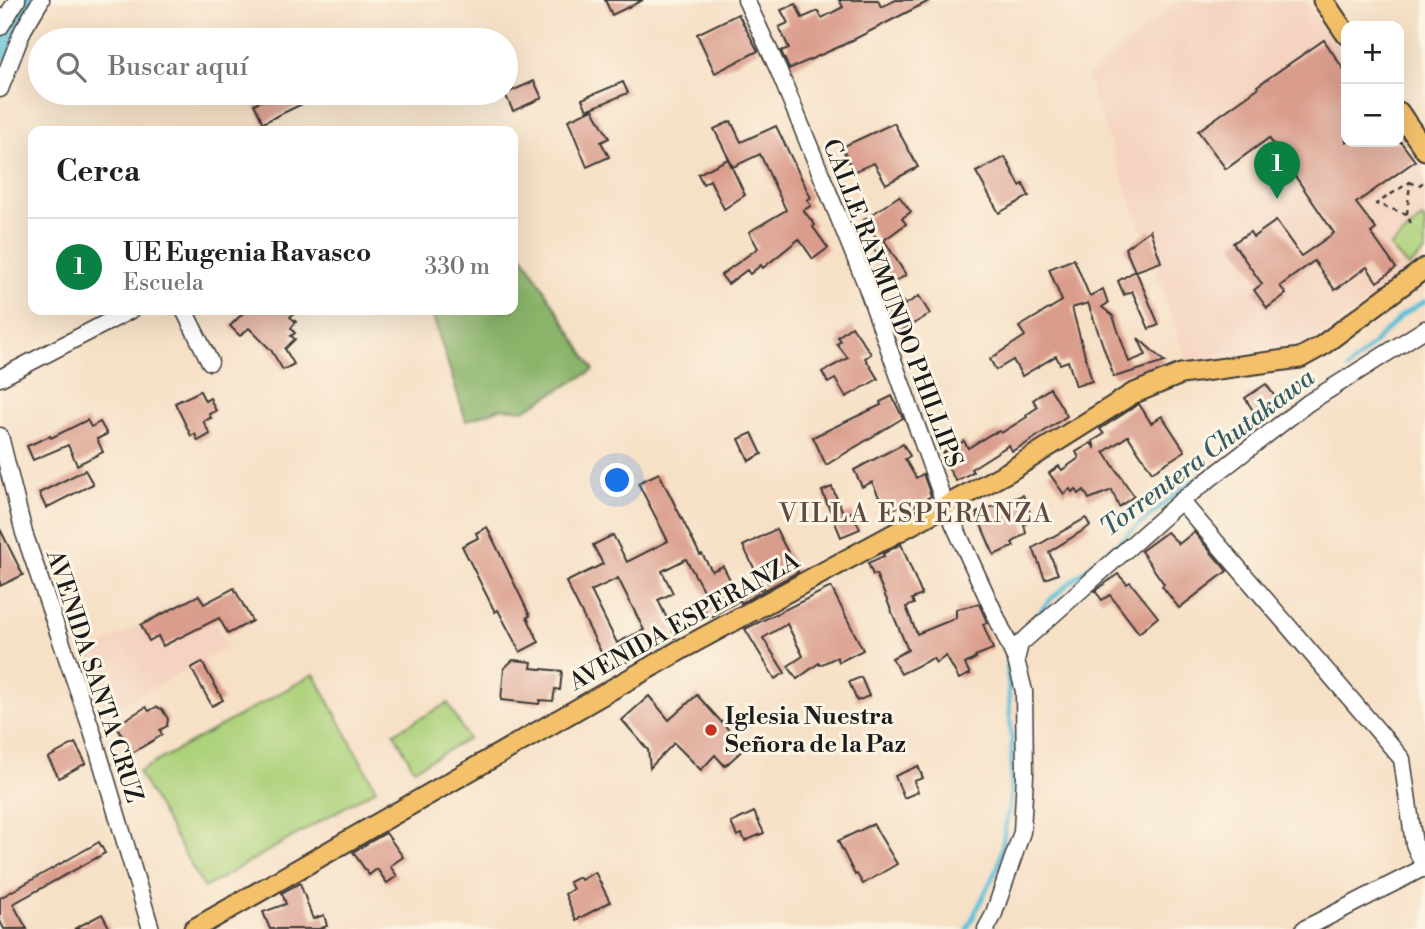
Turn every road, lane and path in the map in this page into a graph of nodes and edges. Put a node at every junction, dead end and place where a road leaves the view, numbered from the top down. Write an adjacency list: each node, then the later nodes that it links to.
1 (18, 0): 5 (street)
2 (41, 0): 7 (street)
3 (746, 0): 22 (street, CALLE RAYMUNDO PHILLIPS)
4 (1323, 0): 6 (main road)
5 (0, 27)
6 (1341, 27)
7 (0, 89)
8 (1404, 119): 9 (main road)
9 (1425, 150)
10 (1425, 181): 11 (path)
11 (1410, 182): 12 (path); 12 (path)
12 (1407, 214): 13 (path)
13 (1412, 226)
14 (1425, 268): 22 (main road, AVENIDA ESPERANZA)
15 (121, 315): 19 (street)
16 (186, 315): 18 (street)
17 (1425, 329): 21 (street)
18 (209, 362)
19 (0, 378)
20 (0, 436): 25 (street, AVENIDA SANTA CRUZ)
21 (1181, 501): 23 (street); 24 (street)
22 (945, 505): 23 (street, CALLE RAYMUNDO PHILLIPS); 26 (main road, AVENIDA ESPERANZA)
23 (1015, 658): 27 (street, CALLE RAYMUNDO PHILLIPS)
24 (1425, 868): 28 (street)
25 (151, 929)
26 (194, 929)
27 (986, 929)
28 (1304, 929)

